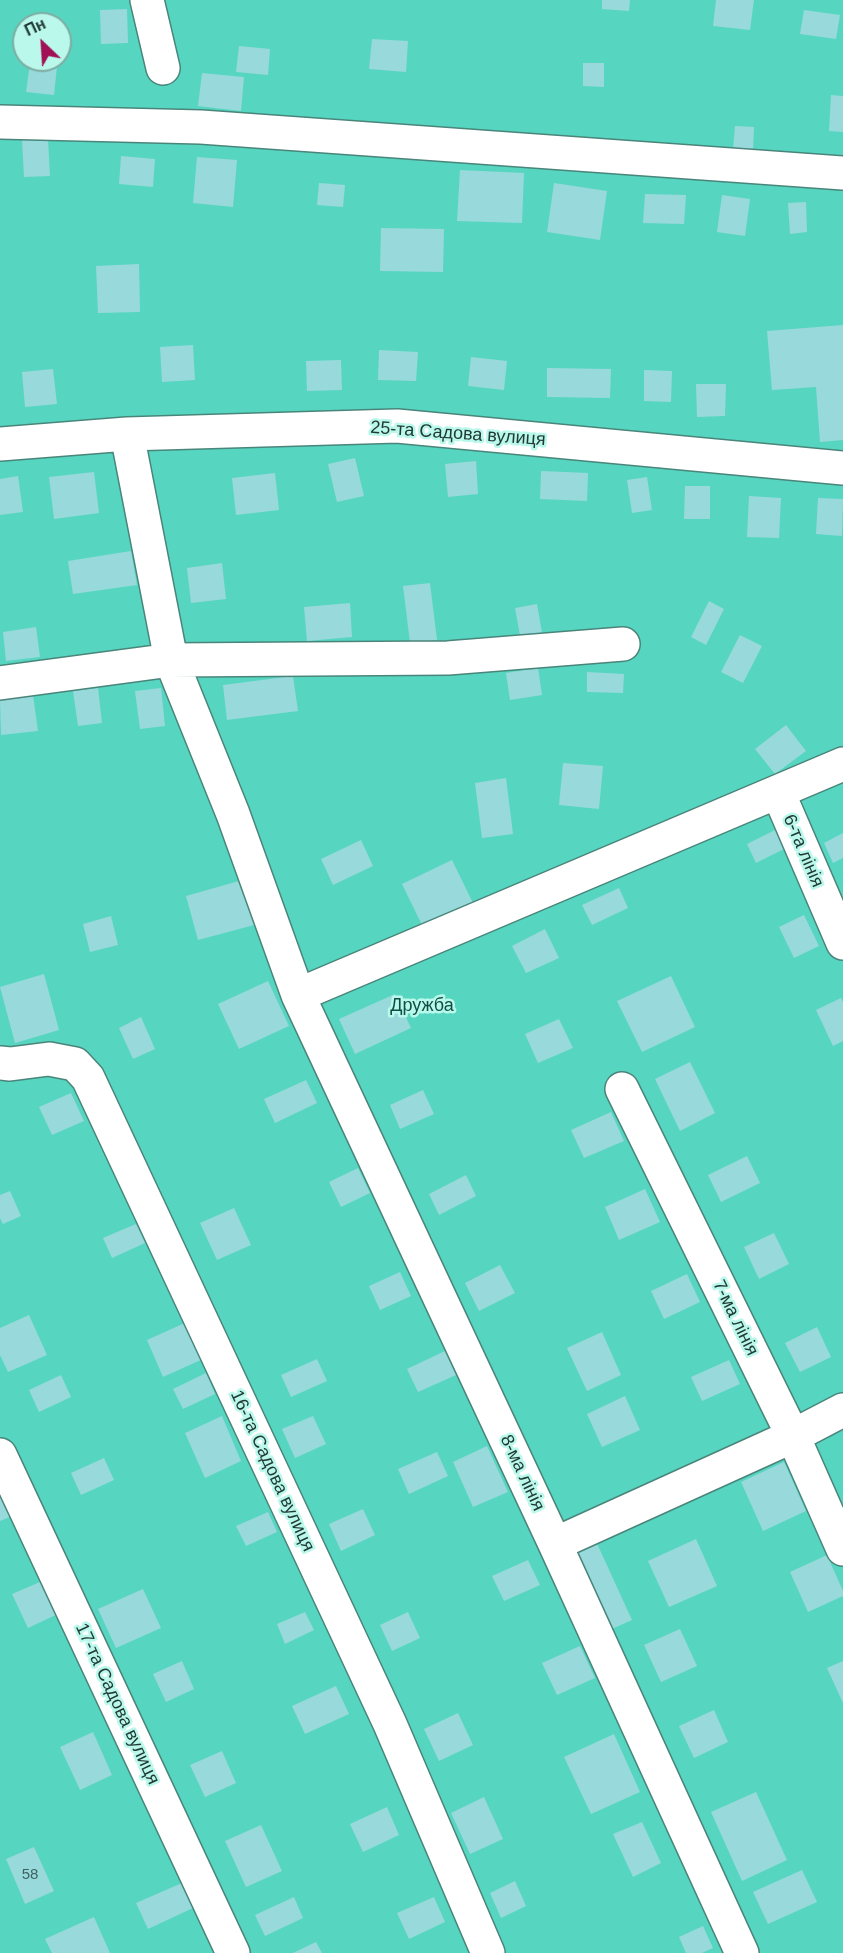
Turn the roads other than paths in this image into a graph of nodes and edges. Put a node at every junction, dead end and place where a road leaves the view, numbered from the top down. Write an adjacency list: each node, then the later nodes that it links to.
1 (147, 0): 2 (street)
2 (163, 68)
3 (0, 122): 4 (street)
4 (843, 172)
5 (127, 434): 6 (street, 25-та Садова вулиця); 7 (street, 25-та Садова вулиця); 9 (street, 8-ма лінія)
6 (0, 444)
7 (843, 468)
8 (623, 644): 9 (street)
9 (171, 660): 10 (street); 14 (street, 8-ма лінія)
10 (0, 683)
11 (843, 764): 12 (street)
12 (777, 792): 13 (street, 6-та лінія); 14 (street)
13 (843, 943)
14 (298, 995): 20 (street, 8-ма лінія)
15 (0, 1063): 23 (street, 16-та Садова вулиця)
16 (622, 1089): 18 (street, 7-ма лінія)
17 (843, 1410): 18 (street)
18 (793, 1436): 20 (street); 21 (street, 7-ма лінія)
19 (0, 1455): 22 (street, 17-та Садова вулиця)
20 (555, 1544): 24 (street, 8-ма лінія)
21 (843, 1549)
22 (233, 1953)
23 (488, 1953)
24 (742, 1953)

